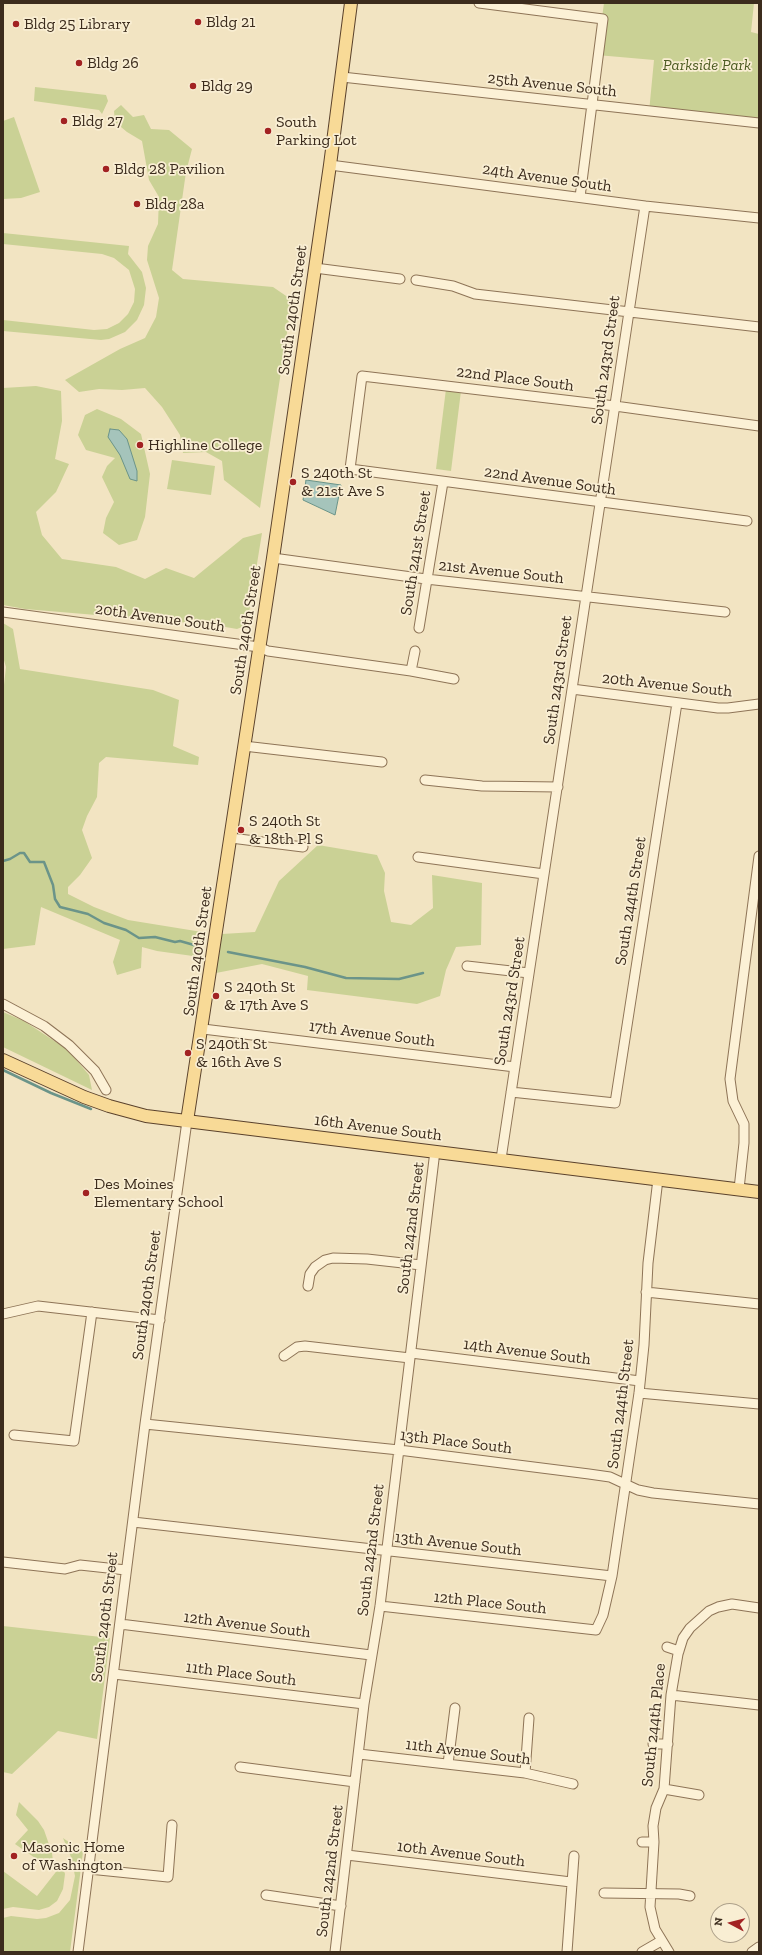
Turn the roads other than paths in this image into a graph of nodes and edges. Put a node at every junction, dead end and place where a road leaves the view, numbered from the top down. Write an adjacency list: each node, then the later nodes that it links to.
1 (351, 3): 3 (main road, South 240th Street)
2 (478, 3): 4 (street)
3 (342, 77): 4 (street, 25th Avenue South); 6 (main road, South 240th Street)
4 (591, 105): 5 (street, 25th Avenue South); 7 (street)
5 (759, 123)
6 (330, 165): 7 (street, 24th Avenue South); 10 (main road, South 240th Street)
7 (580, 197): 8 (street, 24th Avenue South)
8 (645, 206): 9 (street, 24th Avenue South); 13 (street, South 243rd Street)
9 (759, 218)
10 (315, 268): 11 (street); 21 (main road, South 240th Street)
11 (400, 279)
12 (416, 280): 13 (street)
13 (628, 312): 14 (street); 15 (street, South 243rd Street)
14 (759, 327)
15 (615, 406): 16 (street, 22nd Place South); 17 (street, 22nd Place South); 19 (street, South 243rd Street)
16 (759, 426)
17 (350, 469): 18 (street, 22nd Avenue South)
18 (443, 482): 19 (street, 22nd Avenue South); 22 (street, South 241st Street)
19 (600, 503): 20 (street, 22nd Avenue South); 23 (street, South 243rd Street)
20 (747, 521)
21 (273, 558): 22 (street, 21st Avenue South); 27 (main road, South 240th Street)
22 (426, 579): 23 (street, 21st Avenue South); 26 (street, South 241st Street)
23 (586, 597): 25 (street, 21st Avenue South); 31 (street, South 243rd Street)
24 (3, 612): 27 (street, 20th Avenue South)
25 (725, 612)
26 (419, 628)
27 (259, 647): 29 (street, 20th Avenue South); 34 (main road, South 240th Street)
28 (415, 651): 29 (street)
29 (411, 671): 30 (street, 20th Avenue South)
30 (454, 679)
31 (572, 689): 32 (street, 20th Avenue South); 37 (street, South 243rd Street)
32 (677, 702): 33 (street, 20th Avenue South); 50 (street, South 244th Street)
33 (759, 704)
34 (244, 746): 35 (street); 38 (main road, South 240th Street)
35 (382, 762)
36 (425, 780): 37 (street)
37 (558, 787): 42 (street, South 243rd Street)
38 (231, 838): 39 (street); 46 (main road, South 240th Street)
39 (303, 847)
40 (759, 856): 55 (street)
41 (418, 857): 42 (street)
42 (544, 874): 44 (street, South 243rd Street)
43 (467, 966): 44 (street)
44 (529, 973): 48 (street, South 243rd Street)
45 (3, 1004): 49 (street)
46 (203, 1029): 48 (street, 17th Avenue South); 51 (main road, South 240th Street)
47 (3, 1060): 51 (main road, 16th Avenue South)
48 (515, 1066): 50 (street, South 243rd Street)
49 (106, 1090)
50 (511, 1092): 53 (street, South 243rd Street)
51 (187, 1121): 52 (main road, 16th Avenue South); 63 (street, South 240th Street)
52 (435, 1151): 53 (main road, 16th Avenue South); 57 (street, South 242nd Street)
53 (501, 1159): 54 (main road, 16th Avenue South)
54 (658, 1179): 55 (main road, 16th Avenue South); 59 (street, South 244th Street)
55 (739, 1189): 56 (main road, 16th Avenue South)
56 (759, 1192)
57 (421, 1265): 58 (street); 64 (street, South 242nd Street)
58 (308, 1286)
59 (646, 1292): 60 (street); 66 (street, South 244th Street)
60 (759, 1304)
61 (92, 1312): 62 (street); 63 (street); 70 (street)
62 (3, 1314)
63 (160, 1320): 69 (street, South 240th Street)
64 (410, 1355): 65 (street, 14th Avenue South); 66 (street, 14th Avenue South); 71 (street, South 242nd Street)
65 (284, 1356)
66 (640, 1381): 67 (street, South 244th Street)
67 (639, 1393): 68 (street); 72 (street, South 244th Street)
68 (759, 1404)
69 (145, 1424): 71 (street, 13th Place South); 74 (street, South 240th Street)
70 (14, 1435)
71 (399, 1450): 72 (street, 13th Place South); 75 (street, South 242nd Street)
72 (626, 1484): 73 (street, 13th Place South); 78 (street, South 244th Street)
73 (759, 1504)
74 (133, 1522): 75 (street, 13th Avenue South); 77 (street, South 240th Street)
75 (387, 1551): 78 (street, 13th Avenue South); 79 (street, South 242nd Street)
76 (3, 1562): 77 (street)
77 (126, 1570): 81 (street, South 240th Street)
78 (612, 1576): 82 (street, South 244th Street)
79 (380, 1606): 82 (street, 12th Place South); 85 (street, South 242nd Street)
80 (759, 1608): 84 (street, South 244th Place)
81 (120, 1624): 85 (street, 12th Avenue South); 86 (street, South 240th Street)
82 (596, 1630)
83 (667, 1647): 84 (street)
84 (679, 1651): 87 (street, South 244th Place)
85 (371, 1655): 88 (street, South 242nd Street)
86 (114, 1674): 88 (street, 11th Place South); 107 (street, South 240th Street)
87 (671, 1695): 89 (street); 93 (street, South 244th Place)
88 (364, 1704): 94 (street, South 242nd Street)
89 (759, 1705)
90 (455, 1708): 95 (street)
91 (529, 1718): 97 (street)
92 (653, 1744): 93 (street)
93 (668, 1744): 100 (street, South 244th Place)
94 (359, 1754): 95 (street, 11th Avenue South); 98 (street, South 242nd Street)
95 (448, 1764): 97 (street, 11th Avenue South)
96 (240, 1767): 98 (street)
97 (525, 1774): 99 (street, 11th Avenue South)
98 (355, 1782): 105 (street, South 242nd Street)
99 (573, 1784)
100 (664, 1789): 101 (street); 104 (street, South 244th Place)
101 (698, 1794)
102 (172, 1826): 107 (street)
103 (642, 1842): 104 (street)
104 (654, 1842): 110 (street, South 244th Place)
105 (347, 1856): 108 (street, 10th Avenue South); 113 (street, South 242nd Street)
106 (574, 1856): 108 (street)
107 (89, 1869): 116 (street, South 240th Street)
108 (571, 1882): 118 (street)
109 (604, 1893): 110 (street)
110 (650, 1894): 112 (street); 114 (street, South 244th Place)
111 (266, 1896): 113 (street)
112 (690, 1896)
113 (341, 1906): 117 (street, South 242nd Street)
114 (661, 1941): 119 (street); 120 (street, South 244th Place)
115 (759, 1947): 121 (street)
116 (78, 1952)
117 (335, 1952)
118 (566, 1952)
119 (642, 1952)
120 (669, 1952)
121 (752, 1952)

